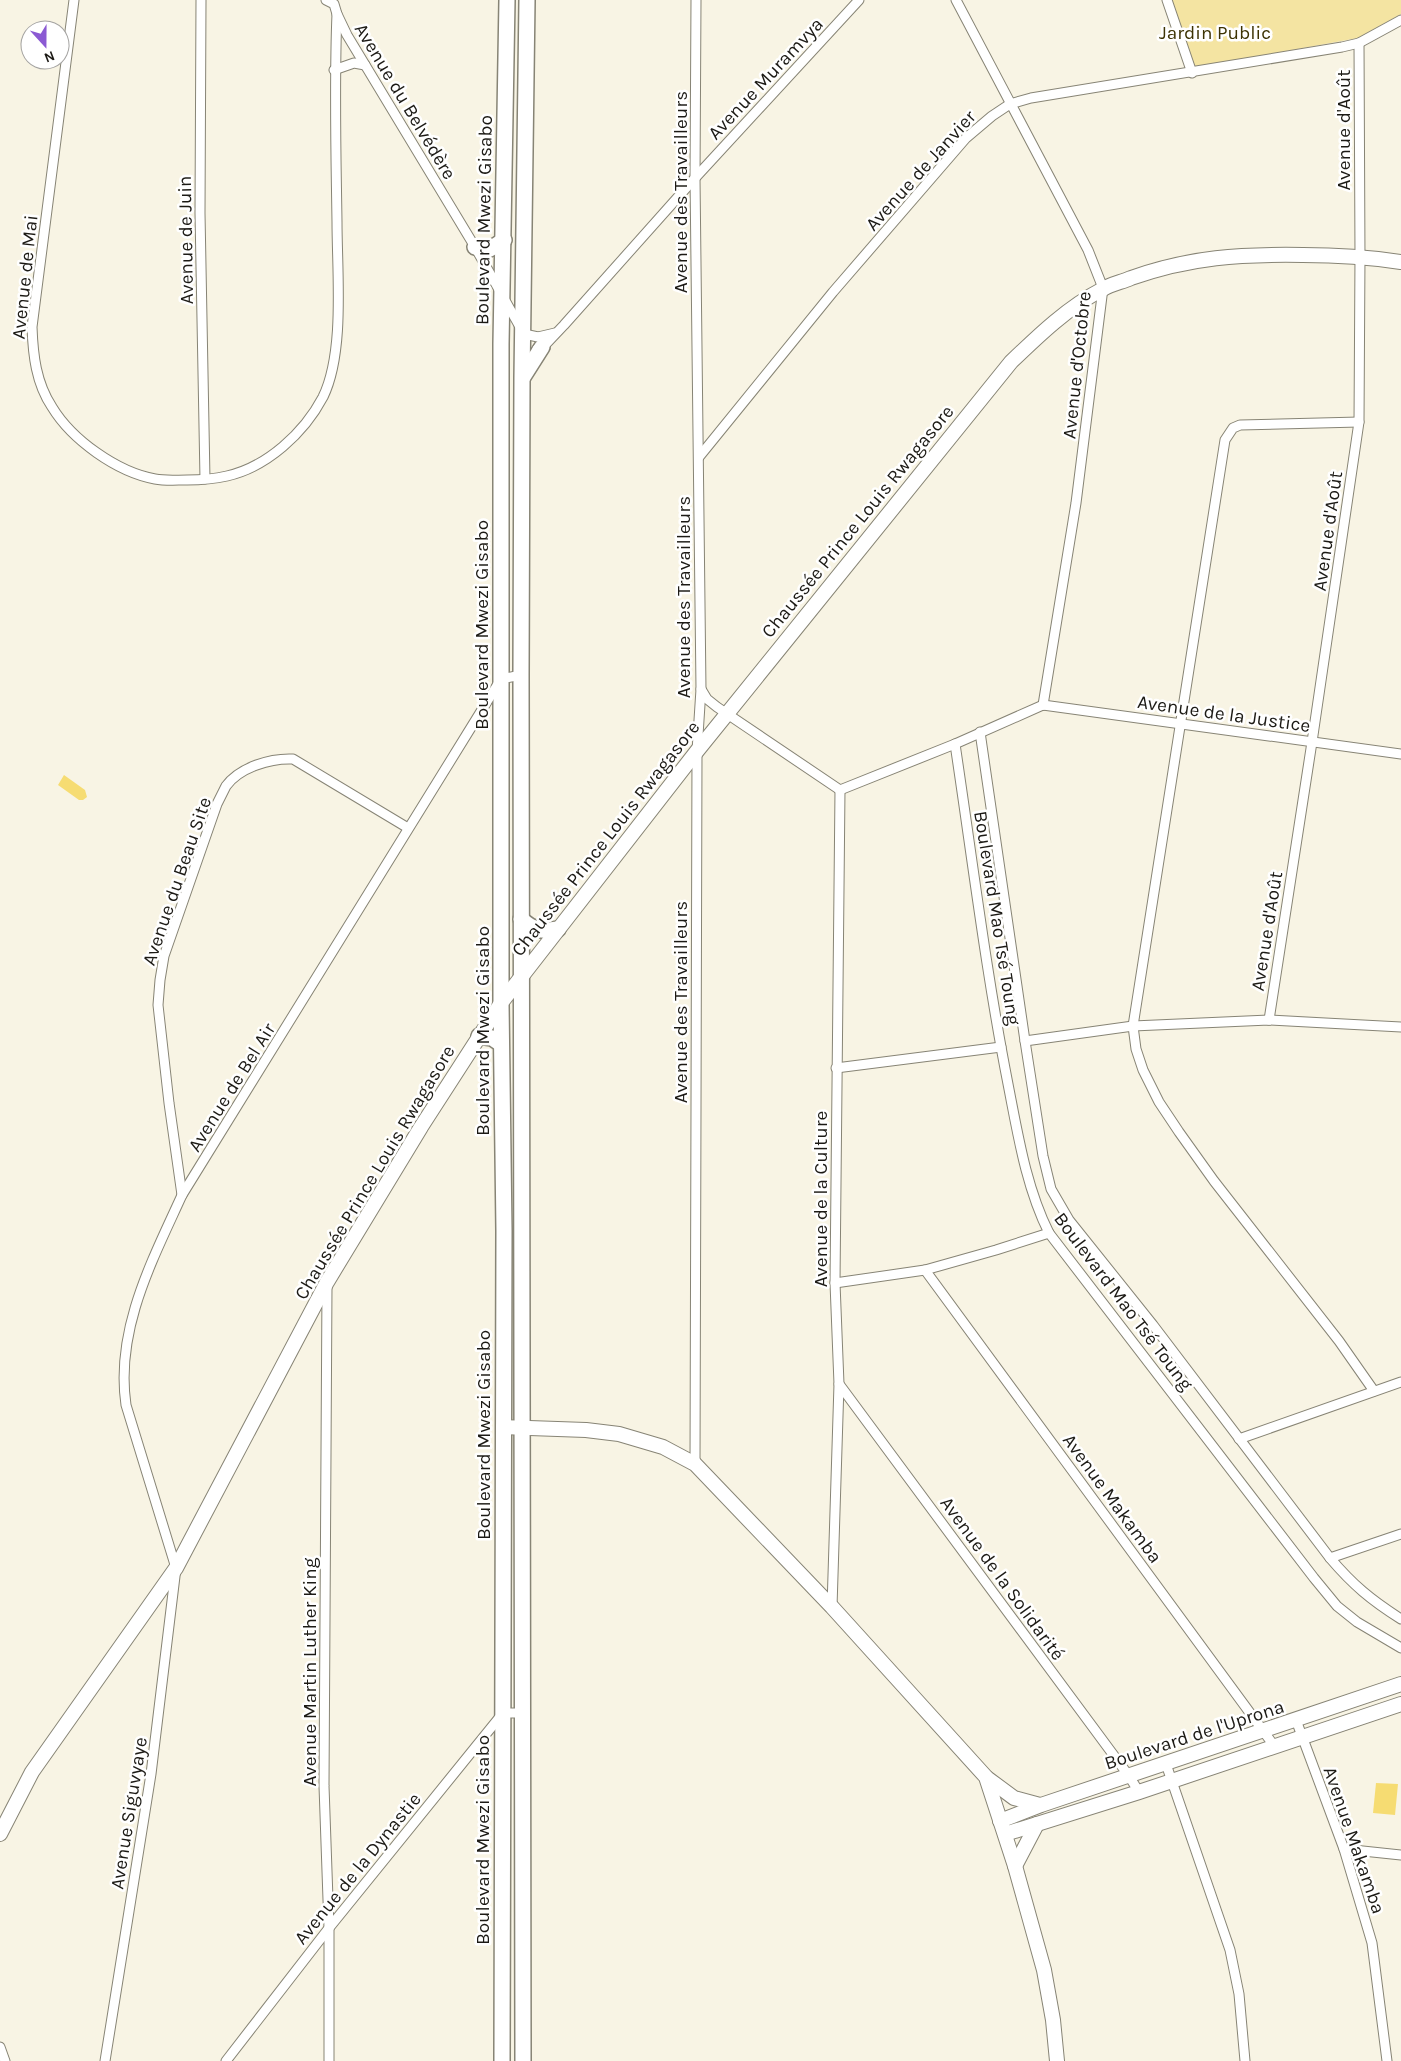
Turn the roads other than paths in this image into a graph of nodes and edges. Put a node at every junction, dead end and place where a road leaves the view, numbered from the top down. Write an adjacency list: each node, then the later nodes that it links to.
1 (74, 0): 30 (street, Avenue de Mai)
2 (201, 0): 30 (street, Avenue de Juin)
3 (696, 0): 17 (street, Avenue des Travailleurs)
4 (859, 0): 17 (street, Avenue Muramvya)
5 (956, 0): 16 (street, Avenue d'Octobre)
6 (1167, 0): 15 (street)
7 (332, 1): 10 (street, Avenue du Belvédère)
8 (507, 7): 9 (main road); 18 (main road, Boulevard Mwezi Gisabo)
9 (527, 7): 25 (main road, Boulevard Mwezi Gisabo)
10 (337, 14): 13 (street, Avenue du Belvédère); 14 (street, Avenue de Mai)
11 (1401, 20): 12 (street, Avenue de Janvier)
12 (1359, 43): 15 (street, Avenue de Janvier); 20 (street, Avenue d'Août)
13 (365, 64): 14 (street); 19 (street, Avenue du Belvédère)
14 (334, 70): 30 (street, Avenue de Mai)
15 (1192, 72): 16 (street, Avenue de Janvier)
16 (1010, 104): 22 (street, Avenue d'Octobre); 29 (street, Avenue de Janvier)
17 (695, 178): 24 (street, Avenue Muramvya); 29 (street, Avenue des Travailleurs)
18 (504, 240): 19 (main road); 23 (main road, Boulevard Mwezi Gisabo)
19 (475, 247): 23 (street, Avenue du Belvédère)
20 (1360, 256): 21 (street, Chaussée Prince Louis Rwagasore); 22 (street, Chaussée Prince Louis Rwagasore); 28 (street, Avenue d'Août)
21 (1401, 262)
22 (1103, 288): 34 (street, Avenue d'Octobre); 35 (street, Chaussée Prince Louis Rwagasore)
23 (502, 298): 25 (main road, Boulevard Mwezi Gisabo); 25 (street)
24 (555, 333): 25 (street); 26 (street, Avenue Muramvya)
25 (514, 341): 26 (street); 27 (main road, Boulevard Mwezi Gisabo); 32 (main road, Boulevard Mwezi Gisabo)
26 (542, 347): 27 (main road)
27 (522, 378): 31 (main road, Boulevard Mwezi Gisabo)
28 (1359, 422): 36 (street); 38 (street, Avenue d'Août)
29 (700, 458): 33 (street, Avenue des Travailleurs)
30 (205, 479)
31 (521, 675): 32 (street); 44 (main road, Boulevard Mwezi Gisabo)
32 (501, 679): 43 (street, Avenue de Bel Air); 47 (main road, Boulevard Mwezi Gisabo)
33 (701, 689): 35 (street); 40 (street, Avenue des Travailleurs)
34 (1043, 705): 36 (street, Avenue de la Justice); 37 (street)
35 (728, 713): 40 (street, Chaussée Prince Louis Rwagasore); 42 (street)
36 (1181, 723): 38 (street, Avenue de la Justice); 49 (street)
37 (980, 732): 39 (street); 52 (street, Boulevard Mao Tsé Toung)
38 (1312, 742): 41 (street, Avenue de la Justice); 48 (street, Avenue d'Août)
39 (955, 744): 42 (street); 54 (street, Boulevard Mao Tsé Toung)
40 (697, 751): 45 (street, Chaussée Prince Louis Rwagasore); 69 (street, Avenue des Travailleurs)
41 (1401, 754)
42 (840, 790): 55 (street, Avenue de la Culture)
43 (408, 828): 56 (street, Avenue de Bel Air); 56 (street, Avenue du Beau Site)
44 (520, 919): 45 (main road); 46 (main road, Boulevard Mwezi Gisabo)
45 (558, 929): 46 (street, Chaussée Prince Louis Rwagasore)
46 (520, 976): 47 (street, Chaussée Prince Louis Rwagasore); 58 (main road, Boulevard Mwezi Gisabo)
47 (501, 1003): 51 (street, Chaussée Prince Louis Rwagasore); 53 (main road, Boulevard Mwezi Gisabo)
48 (1269, 1020): 49 (street); 50 (street)
49 (1133, 1026): 52 (street); 65 (street)
50 (1401, 1027)
51 (479, 1036): 53 (main road); 61 (street, Chaussée Prince Louis Rwagasore)
52 (1024, 1041): 68 (street, Boulevard Mao Tsé Toung)
53 (501, 1044): 57 (main road, Boulevard Mwezi Gisabo)
54 (1001, 1047): 55 (street); 59 (street, Boulevard Mao Tsé Toung)
55 (836, 1068): 62 (street, Avenue de la Culture)
56 (182, 1194): 72 (street, Avenue de Bel Air)
57 (504, 1231): 58 (main road); 66 (main road, Boulevard Mwezi Gisabo)
58 (523, 1231): 67 (main road, Boulevard Mwezi Gisabo)
59 (1049, 1234): 60 (street); 75 (street, Boulevard Mao Tsé Toung)
60 (925, 1270): 62 (street); 81 (street, Avenue Makamba)
61 (327, 1282): 72 (street, Chaussée Prince Louis Rwagasore); 97 (street, Avenue Martin Luther King)
62 (835, 1283): 64 (street, Avenue de la Culture)
63 (1401, 1382): 65 (street)
64 (839, 1384): 73 (street, Avenue de la Culture); 85 (street, Avenue de la Solidarité)
65 (1374, 1391): 68 (street)
66 (503, 1427): 67 (street); 78 (main road, Boulevard Mwezi Gisabo)
67 (523, 1427): 69 (street); 79 (main road, Boulevard Mwezi Gisabo)
68 (1239, 1440): 71 (street, Boulevard Mao Tsé Toung)
69 (695, 1464): 73 (street)
70 (1401, 1534): 71 (street)
71 (1330, 1558): 74 (street, Boulevard Mao Tsé Toung)
72 (176, 1568): 92 (street, Chaussée Prince Louis Rwagasore); 102 (street, Avenue Siguvyaye)
73 (832, 1607): 86 (street)
74 (1401, 1619)
75 (1401, 1648)
76 (1401, 1684): 80 (street, Boulevard de l'Uprona)
77 (1401, 1704): 82 (street, Boulevard de l'Uprona)
78 (502, 1713): 79 (street); 97 (street, Avenue de la Dynastie); 98 (main road, Boulevard Mwezi Gisabo)
79 (522, 1713): 99 (main road, Boulevard Mwezi Gisabo)
80 (1296, 1720): 81 (street, Boulevard de l'Uprona); 82 (street, Avenue Makamba)
81 (1264, 1731): 83 (street, Avenue Makamba); 84 (street, Boulevard de l'Uprona)
82 (1303, 1738): 83 (street, Boulevard de l'Uprona); 94 (street, Avenue Makamba)
83 (1275, 1747): 87 (street, Boulevard de l'Uprona)
84 (1166, 1764): 85 (street, Boulevard de l'Uprona); 87 (street)
85 (1129, 1776): 88 (street, Avenue de la Solidarité); 89 (street, Boulevard de l'Uprona)
86 (986, 1777): 89 (street); 90 (street)
87 (1172, 1781): 88 (street, Boulevard de l'Uprona); 108 (street)
88 (1139, 1792): 91 (street, Boulevard de l'Uprona)
89 (1041, 1805): 90 (street, Boulevard de l'Uprona)
90 (1000, 1821): 93 (street)
91 (1037, 1824): 93 (street, Boulevard de l'Uprona); 96 (street)
92 (0, 1834)
93 (1005, 1834): 96 (street)
94 (1344, 1848): 95 (street); 109 (street, Avenue Makamba)
95 (1401, 1855)
96 (1015, 1866): 107 (street)
97 (329, 1928): 103 (street, Avenue de la Dynastie); 104 (street, Avenue Martin Luther King)
98 (502, 1986): 99 (main road); 105 (main road, Boulevard Mwezi Gisabo)
99 (522, 1987): 106 (main road, Boulevard Mwezi Gisabo)
100 (0, 2047): 101 (street)
101 (5, 2061)
102 (105, 2061)
103 (226, 2061)
104 (329, 2061)
105 (502, 2061)
106 (523, 2061)
107 (1057, 2061)
108 (1245, 2061)
109 (1387, 2061)

